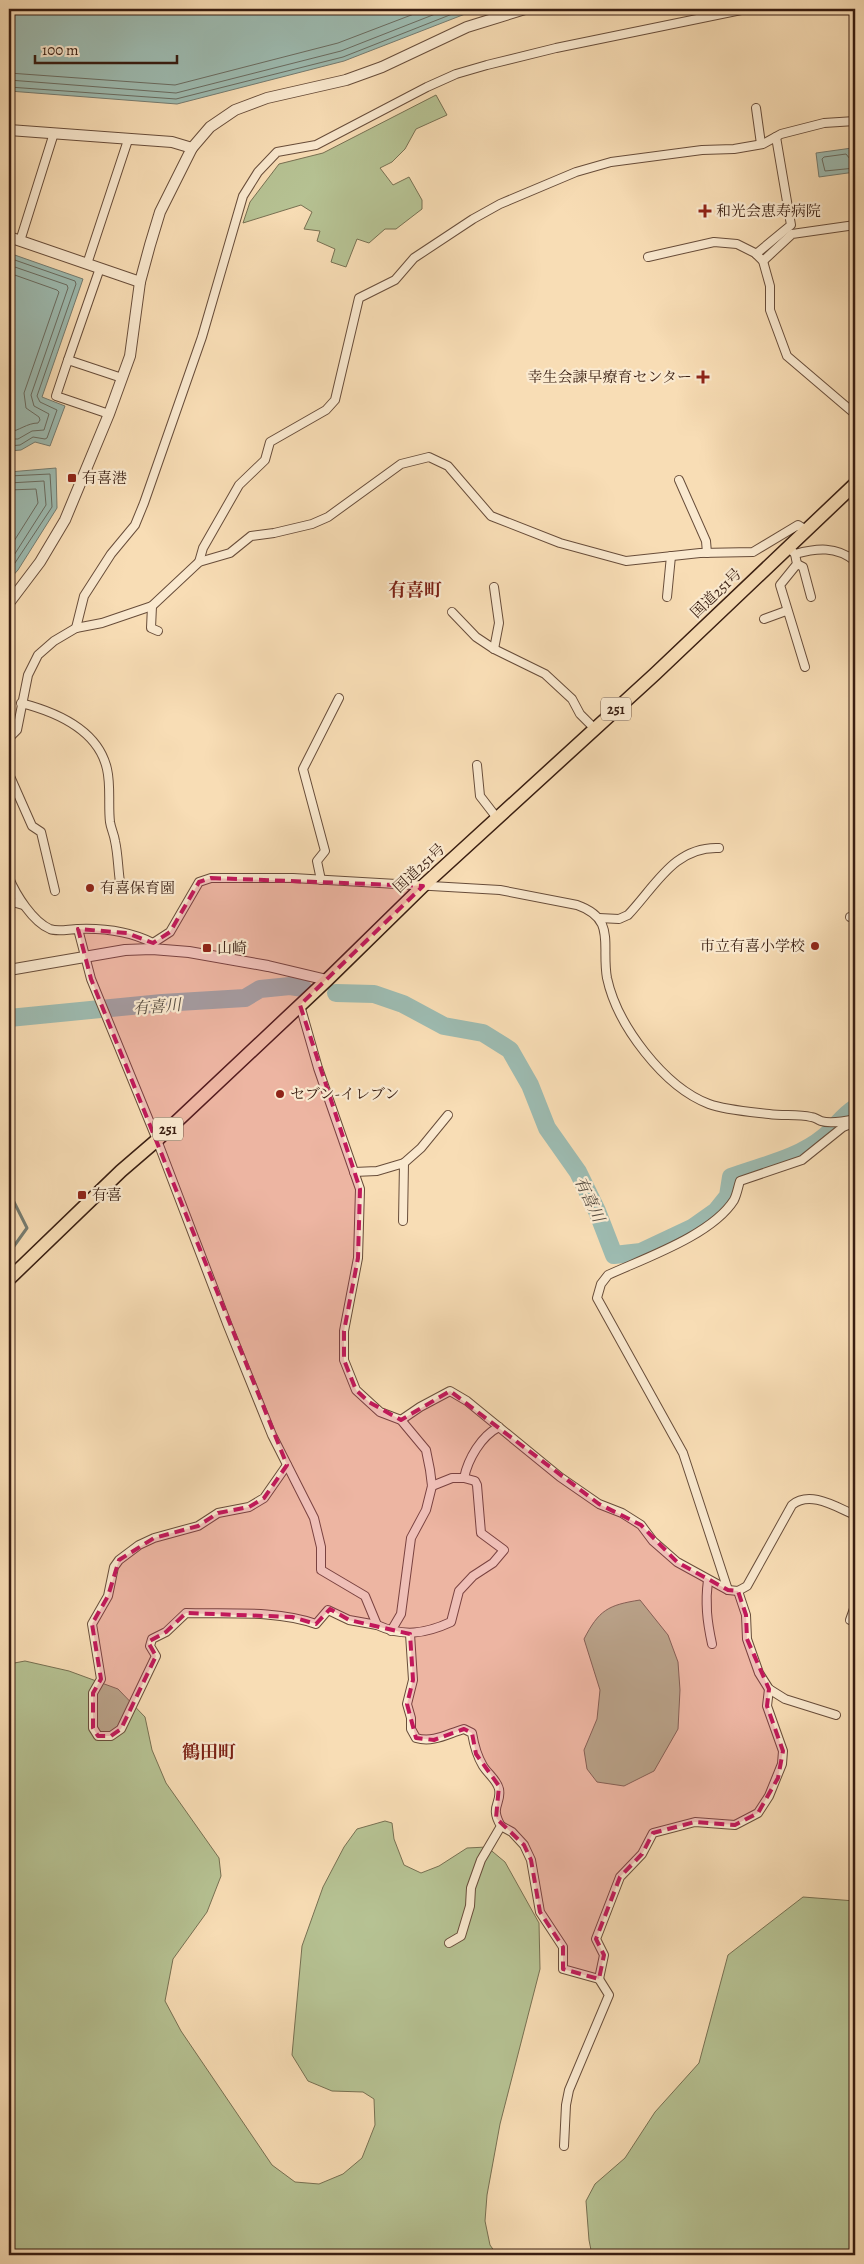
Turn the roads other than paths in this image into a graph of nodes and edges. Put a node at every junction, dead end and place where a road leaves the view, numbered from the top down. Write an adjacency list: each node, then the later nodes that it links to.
1 (526, 9): 10 (street)
2 (746, 9): 41 (street)
3 (756, 108): 9 (street)
4 (855, 121): 7 (street)
5 (9, 130): 6 (street)
6 (54, 133): 8 (street); 13 (street)
7 (776, 136): 9 (street); 14 (street)
8 (128, 140): 10 (street); 17 (street)
9 (761, 144): 31 (street)
10 (192, 148): 19 (street)
11 (855, 225): 16 (street)
12 (9, 237): 13 (street)
13 (20, 241): 17 (street)
14 (756, 254): 15 (street); 16 (street)
15 (648, 257)
16 (763, 261): 23 (street)
17 (87, 264): 18 (street)
18 (100, 268): 19 (street); 20 (street)
19 (140, 282): 21 (street)
20 (68, 360): 21 (street); 22 (street)
21 (122, 378): 22 (street)
22 (109, 414): 36 (street)
23 (855, 414)
24 (679, 480): 28 (street)
25 (855, 484): 26 (highway, 国道251号 / 251)
26 (806, 530): 27 (highway, 国道251号 / 251); 28 (street)
27 (792, 550): 30 (street); 32 (street); 47 (highway, 国道251号 / 251)
28 (707, 552): 29 (street)
29 (671, 556): 31 (street); 34 (street)
30 (855, 561)
31 (199, 562): 37 (street)
32 (797, 564): 35 (street); 38 (street)
33 (494, 587): 43 (street)
34 (667, 597)
35 (811, 597)
36 (9, 603)
37 (152, 606): 41 (street); 42 (street)
38 (786, 611): 40 (street); 44 (street)
39 (452, 612): 43 (street)
40 (764, 619)
41 (76, 628): 46 (street)
42 (158, 631)
43 (494, 649): 47 (street)
44 (805, 667)
45 (339, 698): 54 (street)
46 (21, 703): 48 (street); 55 (street)
47 (595, 728): 51 (highway, 国道251号 / 251)
48 (9, 738)
49 (477, 765): 51 (street)
50 (9, 774): 57 (street)
51 (497, 818): 56 (highway, 国道251号 / 251)
52 (719, 848): 60 (street)
53 (9, 878): 59 (street)
54 (321, 880): 56 (street); 62 (street)
55 (120, 882)
56 (423, 886): 60 (street); 65 (highway, 国道251号 / 251)
57 (55, 891)
58 (9, 902): 59 (street)
59 (23, 904): 61 (street)
60 (599, 918): 68 (street)
61 (78, 929): 62 (street); 63 (street)
62 (152, 946): 63 (street); 65 (street)
63 (84, 958): 64 (street); 69 (street)
64 (9, 970)
65 (327, 980): 66 (highway, 国道251号 / 251)
66 (300, 1005): 69 (highway, 国道251号 / 251); 71 (street)
67 (448, 1115): 70 (street)
68 (853, 1120): 81 (street)
69 (157, 1140): 73 (highway, 国道251号 / 251); 76 (street)
70 (404, 1163): 71 (street); 72 (street)
71 (354, 1172): 74 (street)
72 (403, 1221)
73 (9, 1279)
74 (401, 1420): 75 (street); 78 (street)
75 (499, 1427): 77 (street); 80 (street)
76 (287, 1465): 85 (street); 85 (street)
77 (464, 1478): 78 (street); 87 (street)
78 (432, 1486): 86 (street)
79 (855, 1515): 82 (street)
80 (708, 1580): 81 (street); 88 (street)
81 (728, 1590): 82 (street)
82 (738, 1591): 89 (street)
83 (855, 1606): 84 (street)
84 (850, 1620)
85 (377, 1625): 86 (street)
86 (391, 1631): 87 (street)
87 (410, 1634): 91 (street)
88 (712, 1644)
89 (769, 1689): 90 (street); 93 (street)
90 (836, 1715)
91 (501, 1826): 92 (street); 93 (street)
92 (449, 1943)
93 (599, 1979): 94 (street)
94 (564, 2146)

